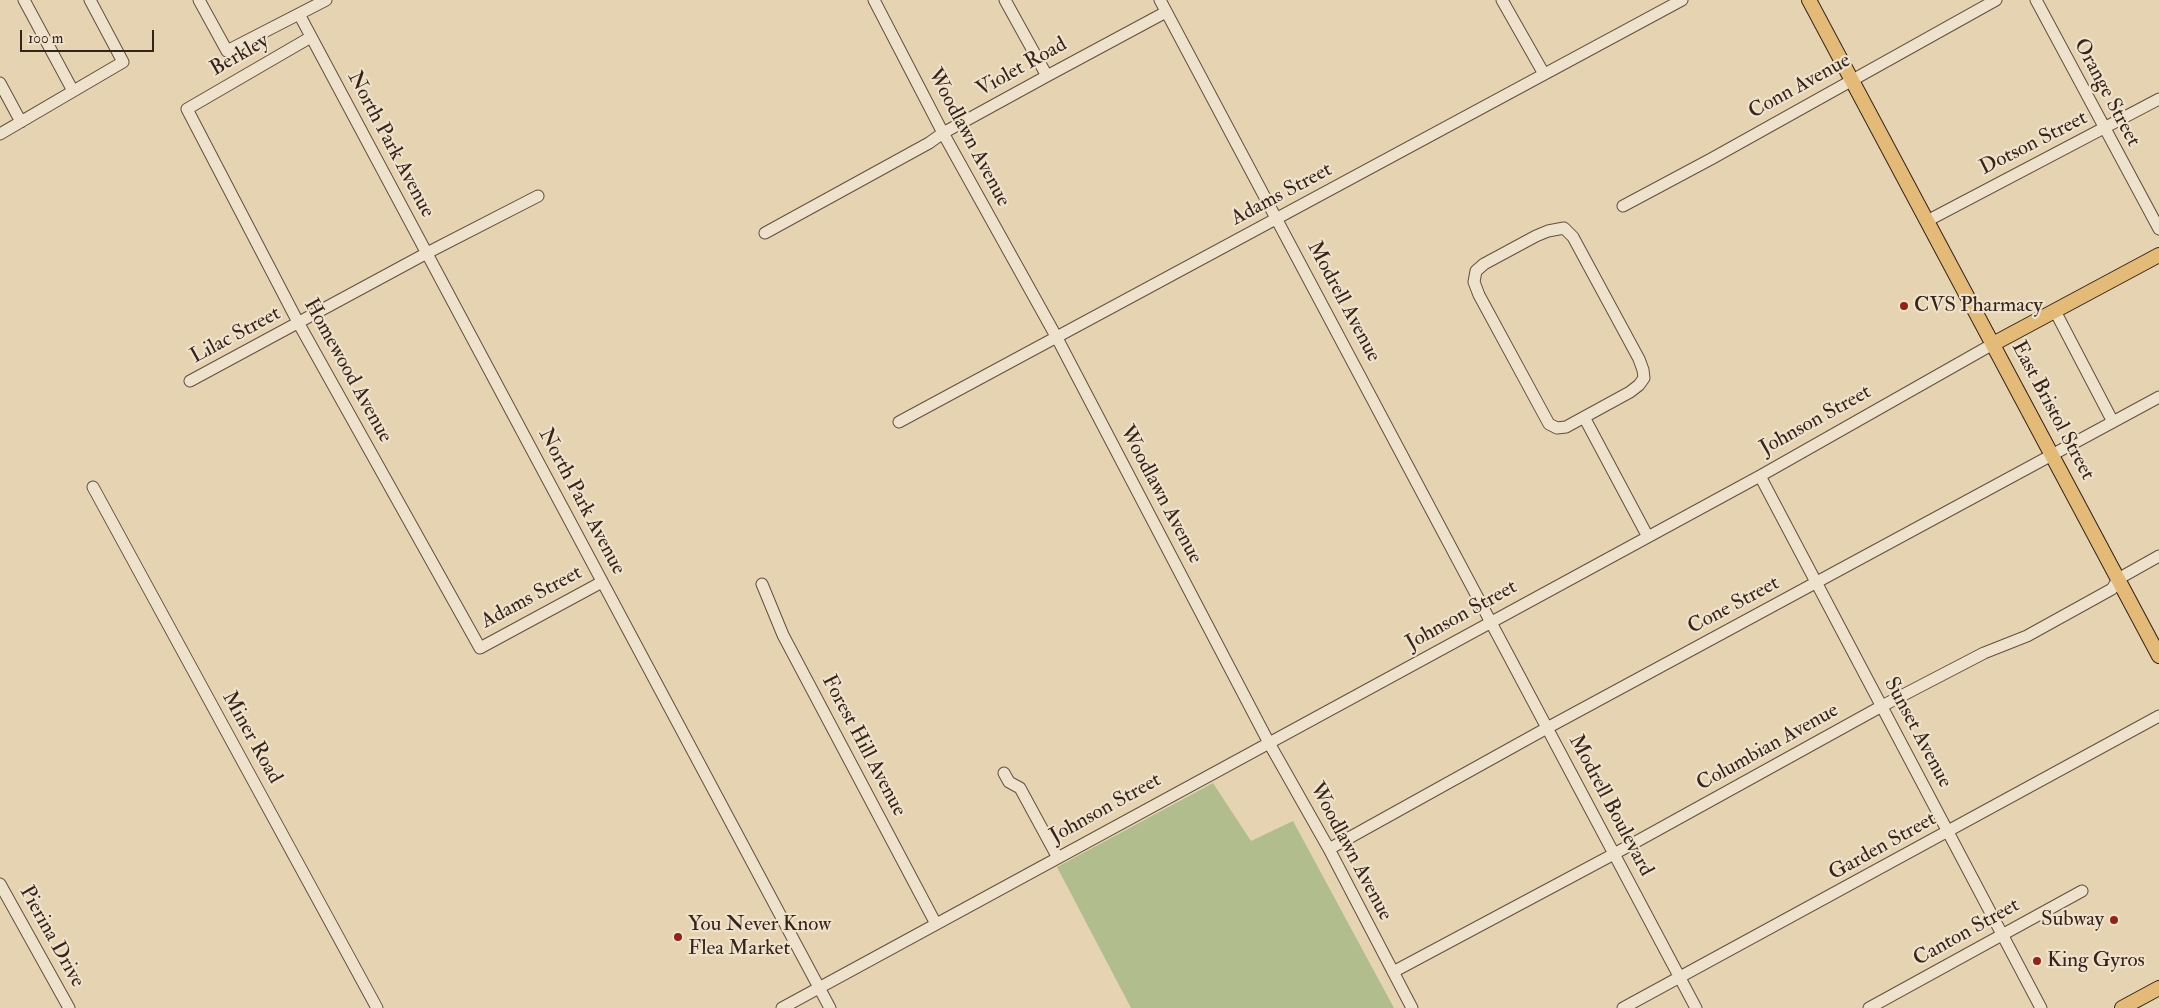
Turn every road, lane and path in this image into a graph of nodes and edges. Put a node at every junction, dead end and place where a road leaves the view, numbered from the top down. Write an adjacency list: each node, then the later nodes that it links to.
1 (24, 0): 20 (street)
2 (90, 0): 20 (street)
3 (199, 0): 13 (street)
4 (326, 0): 13 (street)
5 (874, 0): 25 (street, Woodlawn Avenue)
6 (1005, 0): 17 (street)
7 (1160, 0): 14 (street, Modrell Avenue)
8 (1502, 0): 16 (street)
9 (1682, 0): 16 (street, Adams Street)
10 (1809, 0): 18 (main road, East Bristol Street)
11 (1996, 0): 18 (street, Conn Avenue)
12 (2036, 0): 24 (street, Orange Street)
13 (305, 7): 15 (street, North Park Avenue)
14 (1166, 12): 17 (street, Violet Road); 29 (street, Modrell Avenue)
15 (311, 37): 22 (street, Berkley); 33 (street, North Park Avenue)
16 (1544, 74): 29 (street, Adams Street)
17 (1047, 76): 25 (street, Violet Road)
18 (1852, 80): 28 (street, Conn Avenue); 30 (main road, East Bristol Street)
19 (0, 83): 23 (street)
20 (73, 91): 23 (street)
21 (2159, 99): 24 (street, Dotson Street)
22 (187, 108): 36 (street, Homewood Avenue)
23 (21, 122): 26 (street)
24 (2104, 129): 30 (street, Dotson Street); 31 (street, Orange Street)
25 (943, 133): 32 (street, Violet Road); 37 (street, Woodlawn Avenue)
26 (0, 134)
27 (538, 196): 33 (street, Lilac Street)
28 (1623, 206)
29 (1277, 219): 37 (street, Adams Street); 53 (street, Modrell Avenue)
30 (1927, 221): 38 (main road, East Bristol Street)
31 (2159, 229)
32 (765, 233)
33 (427, 253): 36 (street, Lilac Street); 50 (street, North Park Avenue)
34 (2159, 255): 35 (main road, Johnson Street)
35 (2055, 311): 38 (main road, Johnson Street); 43 (street)
36 (299, 324): 39 (street, Lilac Street); 54 (street, Homewood Avenue)
37 (1057, 338): 42 (street, Adams Street); 59 (street, Woodlawn Avenue)
38 (1993, 344): 44 (main road, East Bristol Street); 45 (street, Johnson Street)
39 (190, 381)
40 (2159, 397): 43 (street, Cone Street)
41 (1584, 417): 41 (street); 47 (street)
42 (899, 422)
43 (2113, 422): 44 (street, Cone Street)
44 (2052, 455): 49 (main road, East Bristol Street); 51 (street, Cone Street)
45 (1760, 476): 47 (street, Johnson Street); 51 (street, Sunset Avenue)
46 (93, 487): 74 (street, Miner Road)
47 (1648, 536): 53 (street, Johnson Street)
48 (2159, 556): 49 (street, Columbian Avenue)
49 (2118, 579): 55 (main road, East Bristol Street); 56 (street, Columbian Avenue)
50 (602, 582): 54 (street, Adams Street); 71 (street, North Park Avenue)
51 (1817, 583): 56 (street, Sunset Avenue); 58 (street, Cone Street)
52 (762, 584): 67 (street, Forest Hill Avenue)
53 (1492, 622): 58 (street, Modrell Boulevard); 59 (street, Johnson Street)
54 (480, 648)
55 (2159, 656)
56 (1882, 706): 61 (street, Sunset Avenue); 63 (street, Columbian Avenue)
57 (2159, 716): 61 (street, Garden Street)
58 (1547, 728): 62 (street, Cone Street); 63 (street, Modrell Boulevard)
59 (1269, 743): 62 (street, Woodlawn Avenue); 64 (street, Johnson Street)
60 (1004, 773): 64 (street)
61 (1948, 832): 68 (street, Sunset Avenue); 70 (street, Garden Street)
62 (1329, 849): 69 (street, Woodlawn Avenue)
63 (1614, 854): 69 (street, Columbian Avenue); 70 (street, Modrell Boulevard)
64 (1058, 858): 67 (street, Johnson Street)
65 (0, 884): 73 (street, Pierina Drive)
66 (2082, 891): 68 (street, Canton Street)
67 (936, 924): 71 (street, Johnson Street)
68 (2003, 935): 80 (street, Canton Street); 81 (street, Sunset Avenue)
69 (1393, 972): 77 (street, Woodlawn Avenue)
70 (1680, 978): 78 (street, Garden Street); 79 (street, Modrell Boulevard)
71 (819, 988): 75 (street, Johnson Street); 76 (street, North Park Avenue)
72 (2159, 988): 82 (main road)
73 (69, 1008)
74 (377, 1008)
75 (782, 1008)
76 (830, 1008)
77 (1412, 1008)
78 (1623, 1008)
79 (1696, 1008)
80 (1869, 1008)
81 (2041, 1008)
82 (2122, 1008)

